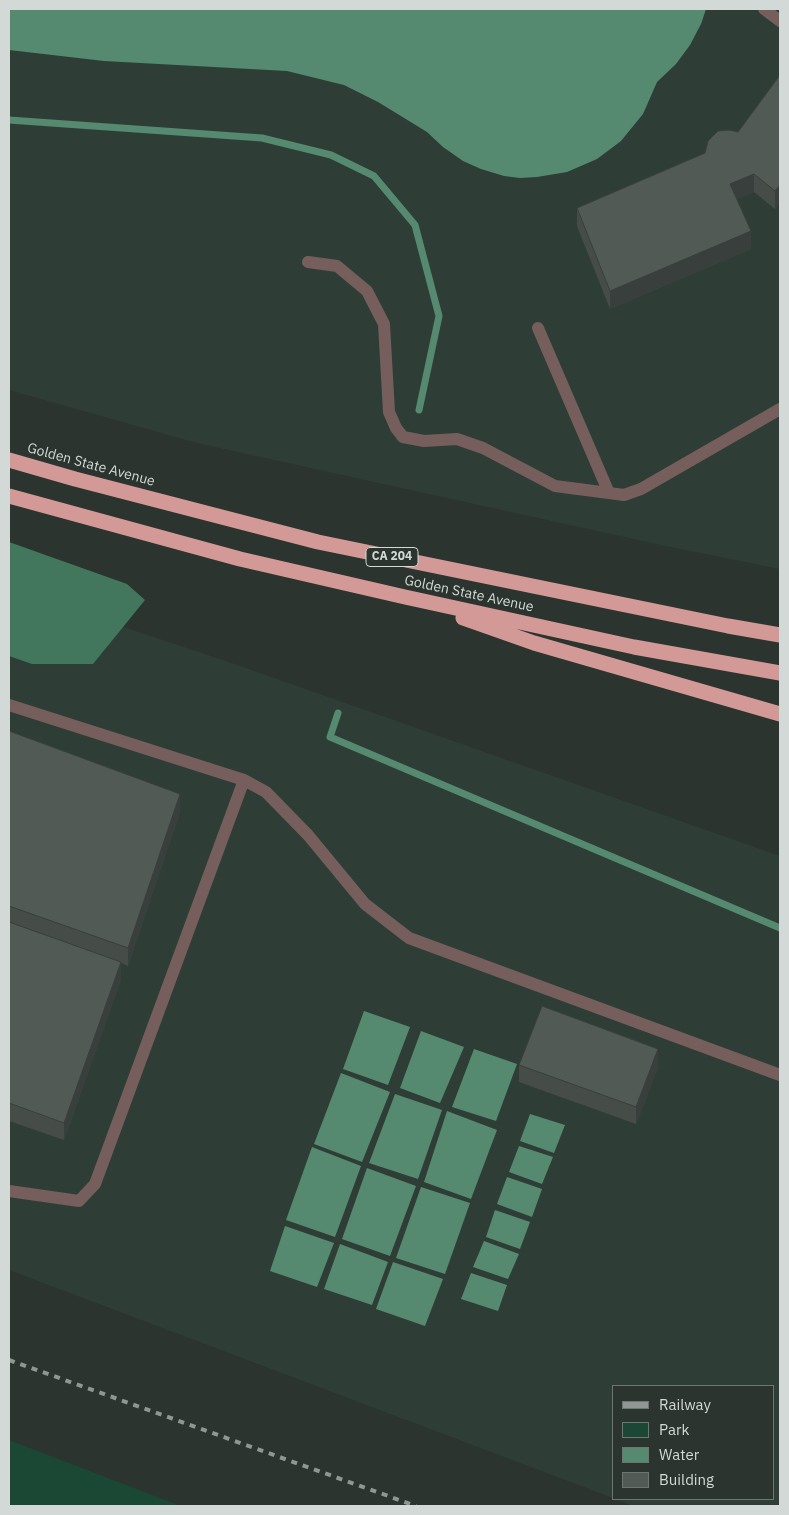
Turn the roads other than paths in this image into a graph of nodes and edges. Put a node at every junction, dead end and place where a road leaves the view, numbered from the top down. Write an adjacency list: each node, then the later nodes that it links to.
1 (764, 9): 2 (lane)
2 (780, 21)
3 (308, 262): 7 (lane)
4 (538, 328): 7 (lane)
5 (780, 409): 7 (lane)
6 (9, 460): 10 (highway, Golden State Avenue / CA 204)
7 (609, 492)
8 (9, 496): 9 (highway, Golden State Avenue)
9 (405, 597): 11 (highway, Golden State Avenue); 13 (highway)
10 (780, 635)
11 (780, 673)
12 (9, 705): 14 (lane)
13 (780, 714)
14 (244, 780): 15 (lane); 16 (lane)
15 (780, 1075)
16 (9, 1191)

